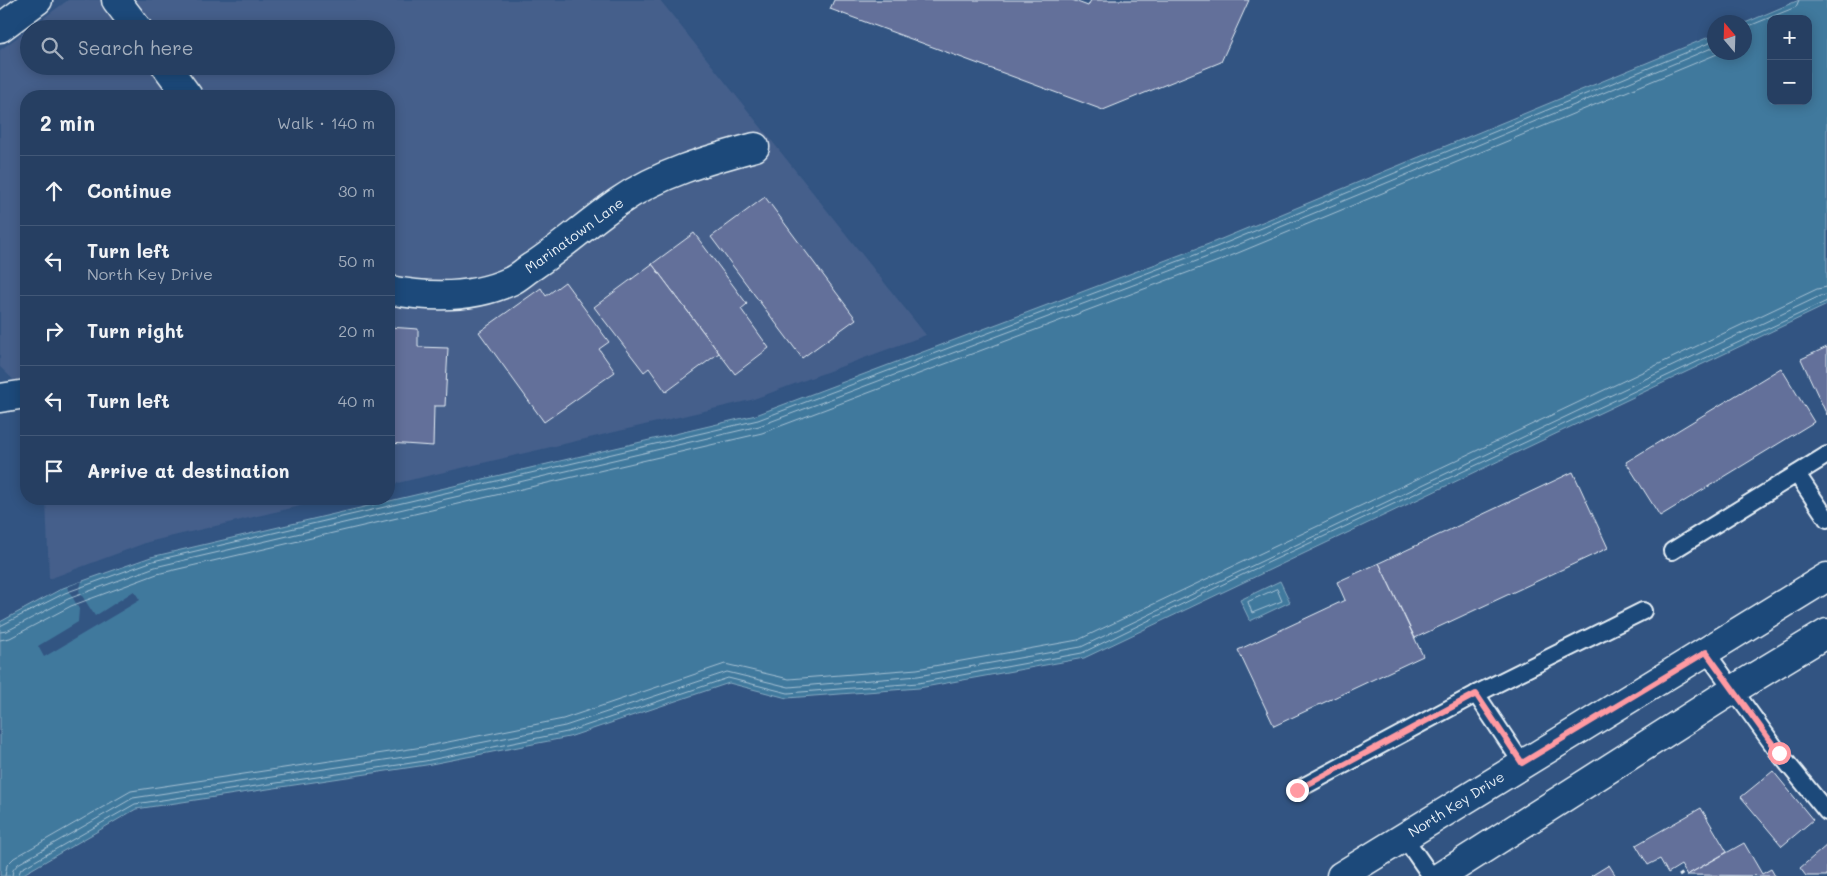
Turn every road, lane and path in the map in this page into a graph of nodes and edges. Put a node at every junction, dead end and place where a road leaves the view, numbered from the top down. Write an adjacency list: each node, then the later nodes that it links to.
1 (38, 0): 4 (street)
2 (116, 0): 3 (street)
3 (131, 20)
4 (0, 28)
5 (173, 75): 6 (street)
6 (184, 90)
7 (755, 147): 8 (street, Marinatown Lane)
8 (395, 291)
9 (20, 395): 10 (street)
10 (0, 398)
11 (1827, 455): 12 (lane)
12 (1797, 474): 13 (lane); 14 (lane)
13 (1827, 519)
14 (1672, 551)
15 (1827, 577): 18 (street, North Key Drive)
16 (1642, 611): 20 (lane)
17 (1827, 633): 19 (street)
18 (1706, 652): 19 (lane); 21 (street, North Key Drive)
19 (1733, 690): 23 (lane); 28 (street)
20 (1476, 694): 21 (lane); 22 (lane)
21 (1522, 763): 24 (street, North Key Drive)
22 (1297, 790)
23 (1827, 812)
24 (1404, 837): 26 (street, North Key Drive); 27 (lane)
25 (1685, 872): 29 (path)
26 (1341, 876)
27 (1431, 876)
28 (1442, 876)
29 (1679, 876)

